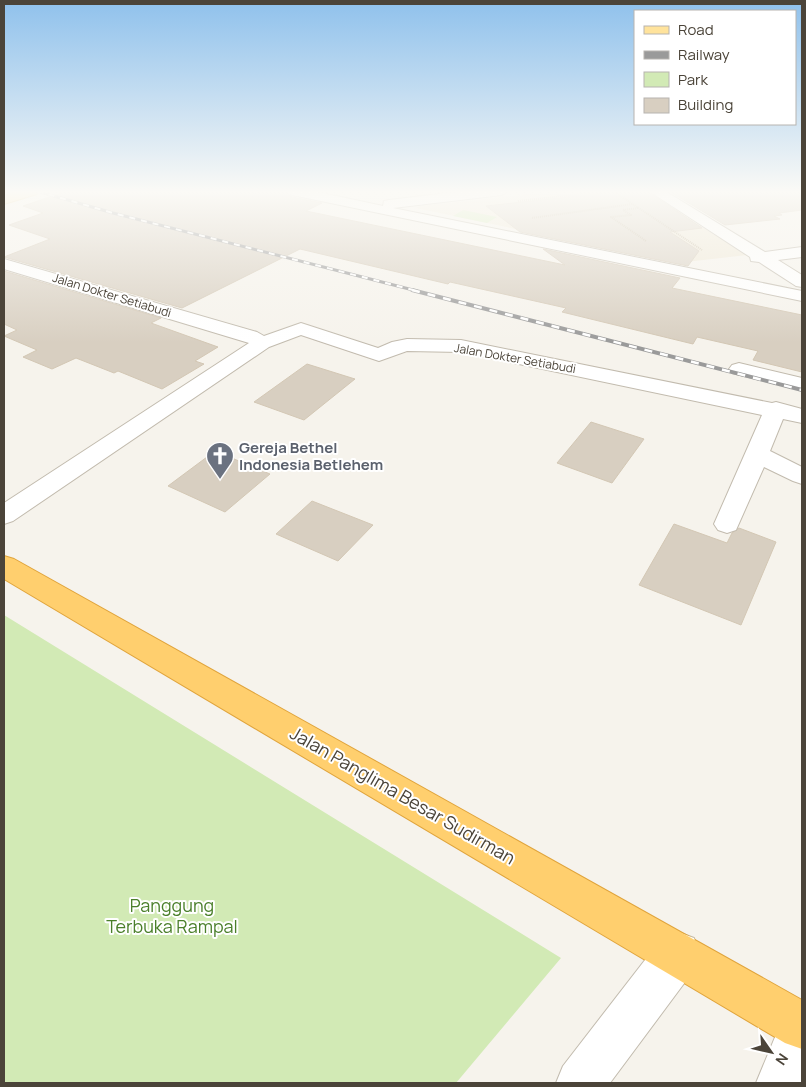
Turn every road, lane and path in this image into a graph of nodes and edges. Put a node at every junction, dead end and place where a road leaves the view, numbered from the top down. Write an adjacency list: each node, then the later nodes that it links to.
1 (560, 242): 10 (street)
2 (689, 242): 4 (path)
3 (738, 242): 6 (street)
4 (702, 250)
5 (802, 252): 6 (street)
6 (763, 257): 7 (street); 11 (street)
7 (744, 261)
8 (4, 264): 13 (street, Jalan Dokter Setiabudi)
9 (724, 266): 10 (street)
10 (695, 273): 12 (street)
11 (802, 282)
12 (802, 296)
13 (262, 343): 16 (street, Jalan Dokter Setiabudi); 20 (street)
14 (739, 369): 15 (street)
15 (802, 384)
16 (776, 409): 17 (street, Jalan Dokter Setiabudi); 18 (street)
17 (802, 416)
18 (756, 454): 19 (street); 21 (street)
19 (802, 476)
20 (4, 515)
21 (726, 524)
22 (4, 566): 23 (highway, Jalan Panglima Besar Sudirman)
23 (678, 954): 24 (highway, Jalan Panglima Besar Sudirman); 26 (street)
24 (802, 1026)
25 (802, 1030): 27 (street)
26 (580, 1083)
27 (780, 1083)

